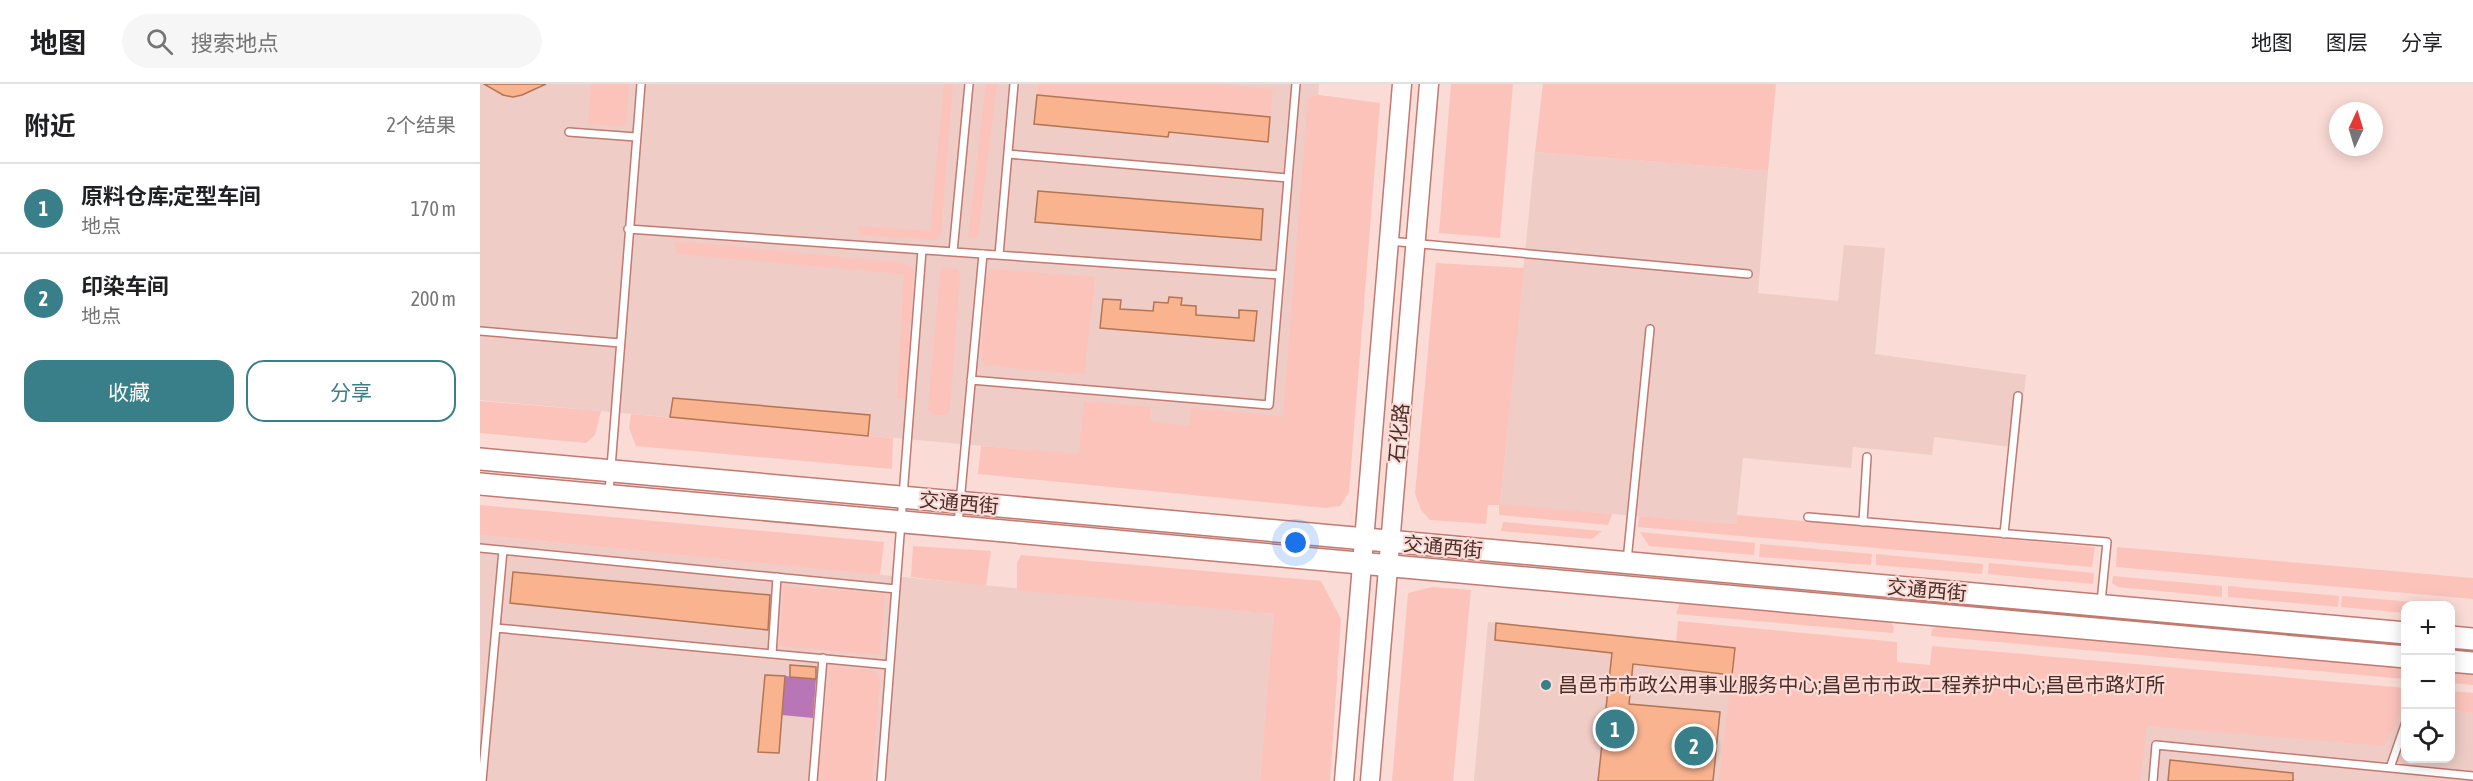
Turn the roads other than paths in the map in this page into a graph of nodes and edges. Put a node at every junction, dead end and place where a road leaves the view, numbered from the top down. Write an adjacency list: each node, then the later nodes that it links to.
1 (641, 84): 8 (lane)
2 (969, 84): 15 (lane)
3 (1014, 84): 9 (lane)
4 (1296, 84): 10 (lane)
5 (1402, 84): 12 (main road, 石化路)
6 (1429, 84): 13 (main road, 石化路)
7 (569, 132): 8 (lane)
8 (636, 137): 11 (lane)
9 (1008, 154): 10 (lane); 17 (lane)
10 (1288, 178): 19 (lane)
11 (628, 229): 14 (lane); 22 (lane)
12 (1389, 241): 13 (lane); 37 (main road, 石化路)
13 (1415, 243): 18 (lane); 38 (main road, 石化路)
14 (922, 249): 15 (lane); 30 (lane)
15 (953, 252): 16 (lane)
16 (983, 254): 17 (lane); 23 (lane)
17 (999, 255): 19 (lane)
18 (1748, 274)
19 (1280, 275): 23 (lane)
20 (1650, 329): 42 (lane)
21 (480, 331): 22 (lane)
22 (620, 343): 27 (lane)
23 (971, 380): 31 (lane)
24 (2018, 396): 36 (lane)
25 (1867, 457): 34 (lane)
26 (480, 459): 27 (main road, 交通西街)
27 (610, 471): 29 (lane); 30 (main road, 交通西街)
28 (480, 484): 29 (main road, 交通西街)
29 (609, 495): 33 (main road, 交通西街)
30 (901, 498): 31 (main road, 交通西街); 33 (lane)
31 (960, 503): 35 (lane); 37 (main road, 交通西街)
32 (1808, 517): 34 (lane)
33 (902, 521): 35 (main road, 交通西街); 45 (lane)
34 (1863, 522): 36 (lane)
35 (958, 526): 41 (main road, 交通西街)
36 (2004, 534): 46 (lane)
37 (1364, 541): 38 (main road, 交通西街); 41 (main road, 石化路)
38 (1390, 543): 42 (main road, 交通西街); 43 (main road, 石化路)
39 (480, 548): 40 (lane)
40 (503, 550): 44 (lane); 47 (lane)
41 (1362, 562): 43 (main road, 交通西街); 63 (main road, 石化路)
42 (1627, 564): 46 (main road, 交通西街)
43 (1388, 565): 52 (main road, 交通西街); 64 (main road, 石化路)
44 (777, 577): 45 (lane); 51 (lane)
45 (896, 589): 56 (lane)
46 (2100, 606): 48 (main road, 交通西街)
47 (496, 628): 51 (lane); 60 (lane)
48 (2401, 633)
49 (2455, 637): 50 (main road)
50 (2473, 639)
51 (771, 654): 53 (lane)
52 (2401, 657)
53 (823, 658): 56 (lane); 61 (lane)
54 (2455, 661): 55 (main road)
55 (2473, 663)
56 (890, 665): 62 (lane)
57 (2401, 736): 58 (lane)
58 (2390, 768): 59 (lane); 65 (lane)
59 (2473, 776)
60 (482, 781)
61 (813, 781)
62 (881, 781)
63 (1344, 781)
64 (1370, 781)
65 (2153, 781)

